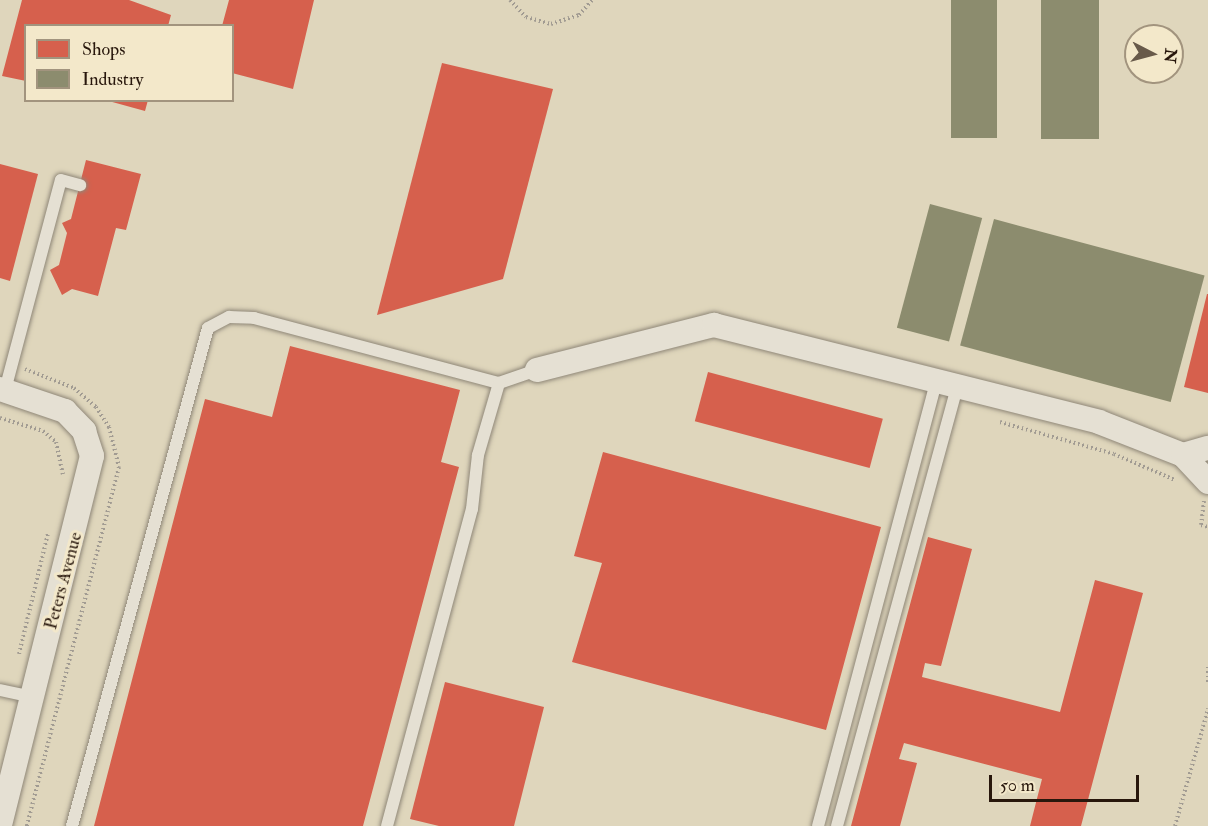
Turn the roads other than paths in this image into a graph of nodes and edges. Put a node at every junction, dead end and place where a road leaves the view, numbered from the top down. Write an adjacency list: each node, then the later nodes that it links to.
1 (80, 185): 5 (lane)
2 (537, 370): 3 (street); 4 (lane)
3 (947, 382): 7 (street); 13 (lane); 14 (lane)
4 (499, 383): 11 (lane); 12 (lane)
5 (2, 389): 9 (street, Peters Avenue)
6 (1208, 448): 7 (street)
7 (1183, 455): 8 (street)
8 (1198, 487)
9 (15, 693): 10 (street, Peters Avenue)
10 (0, 825)
11 (72, 826)
12 (387, 826)
13 (818, 826)
14 (837, 826)

